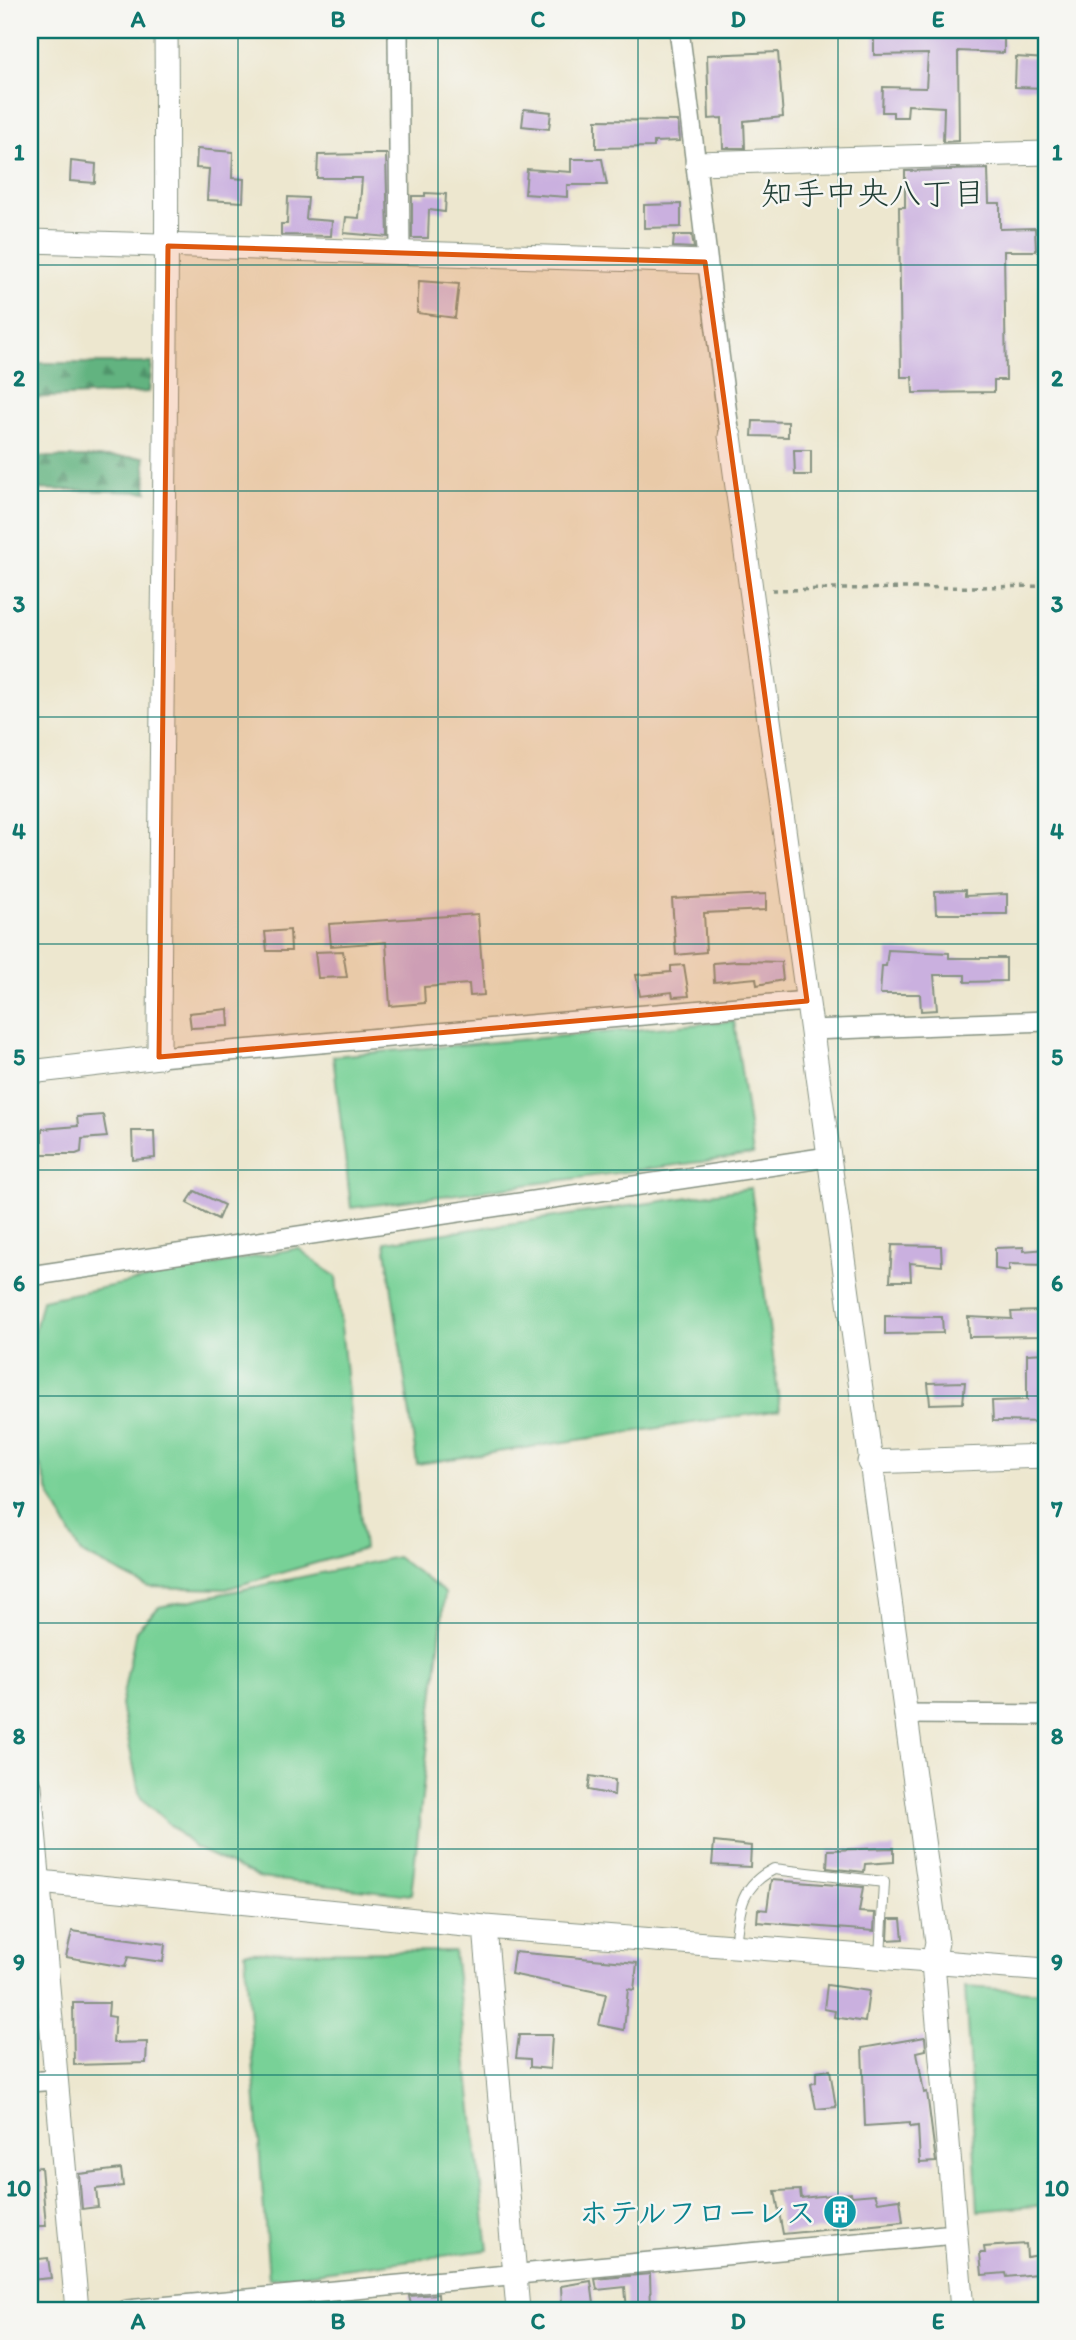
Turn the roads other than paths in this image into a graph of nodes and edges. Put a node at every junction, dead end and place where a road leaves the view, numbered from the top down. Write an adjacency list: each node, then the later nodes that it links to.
1 (166, 30): 7 (street)
2 (398, 30): 8 (street)
3 (679, 30): 5 (street)
4 (1046, 153): 5 (street)
5 (697, 163): 9 (street)
6 (30, 241): 7 (street)
7 (168, 246): 8 (street); 14 (street)
8 (400, 253): 9 (street)
9 (705, 262): 10 (street)
10 (730, 436): 11 (street)
11 (807, 1001): 13 (street); 14 (street)
12 (1046, 1021): 13 (street)
13 (811, 1030): 16 (street)
14 (159, 1057): 15 (street)
15 (30, 1072)
16 (828, 1157): 17 (street); 19 (street)
17 (30, 1276)
18 (1046, 1456): 19 (street)
19 (869, 1462): 20 (street)
20 (904, 1714): 21 (street); 27 (street)
21 (1046, 1715)
22 (30, 1786): 23 (street)
23 (34, 1881): 24 (street); 29 (street)
24 (485, 1927): 25 (street); 32 (street)
25 (735, 1947): 26 (street); 26 (lane)
26 (880, 1958): 27 (street)
27 (933, 1962): 28 (street); 31 (street)
28 (1046, 1970)
29 (55, 2080): 30 (street); 33 (street)
30 (30, 2082)
31 (955, 2234): 32 (street); 36 (street)
32 (515, 2275): 34 (street); 35 (street)
33 (77, 2310)
34 (127, 2310)
35 (518, 2310)
36 (962, 2310)

